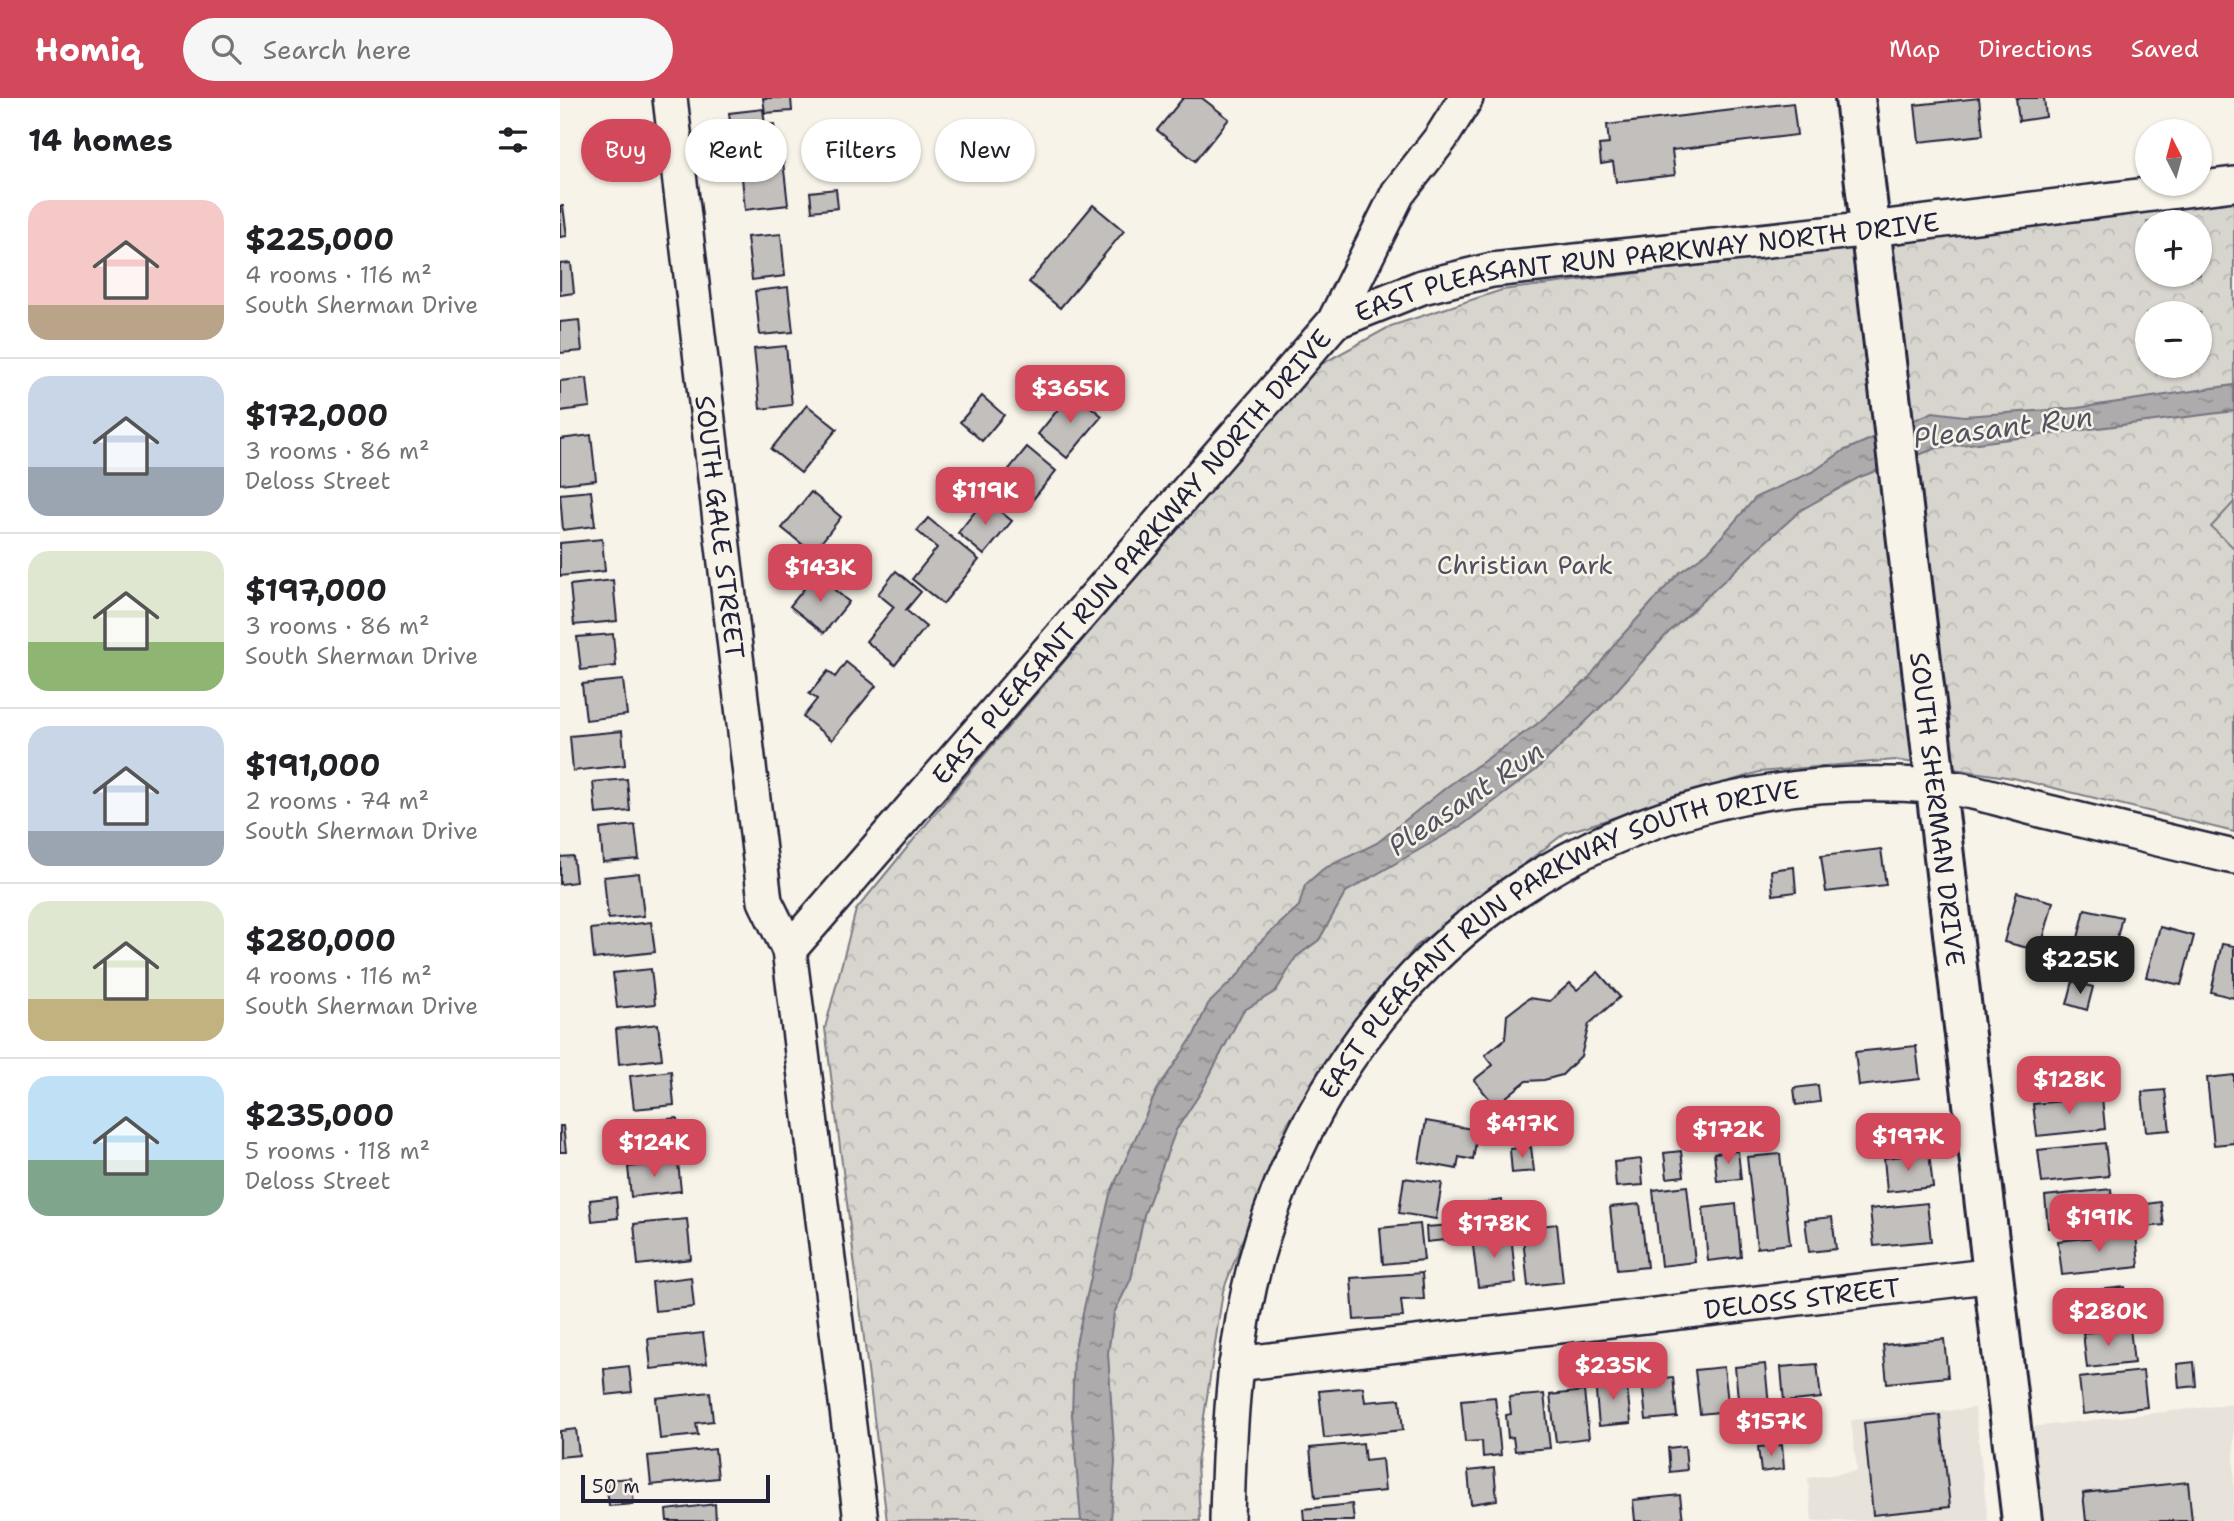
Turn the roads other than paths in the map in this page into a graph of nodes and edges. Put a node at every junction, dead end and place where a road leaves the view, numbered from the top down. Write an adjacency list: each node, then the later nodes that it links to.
1 (670, 98): 9 (street, SOUTH GALE STREET)
2 (1466, 98): 6 (street)
3 (1856, 98): 5 (main road, SOUTH SHERMAN DRIVE)
4 (2234, 184): 5 (street, EAST PLEASANT RUN PARKWAY NORTH DRIVE)
5 (1871, 229): 6 (street, EAST PLEASANT RUN PARKWAY NORTH DRIVE); 7 (main road, SOUTH SHERMAN DRIVE)
6 (1334, 322): 9 (street, EAST PLEASANT RUN PARKWAY NORTH DRIVE)
7 (1936, 786): 8 (street, EAST PLEASANT RUN PARKWAY SOUTH DRIVE); 10 (main road, SOUTH SHERMAN DRIVE); 11 (street, EAST PLEASANT RUN PARKWAY SOUTH DRIVE)
8 (2234, 857)
9 (789, 950): 12 (street)
10 (1995, 1275): 11 (street, DELOSS STREET); 14 (main road, SOUTH SHERMAN DRIVE)
11 (1236, 1364): 13 (street, EAST PLEASANT RUN PARKWAY SOUTH DRIVE)
12 (861, 1521)
13 (1227, 1521)
14 (2022, 1521)

